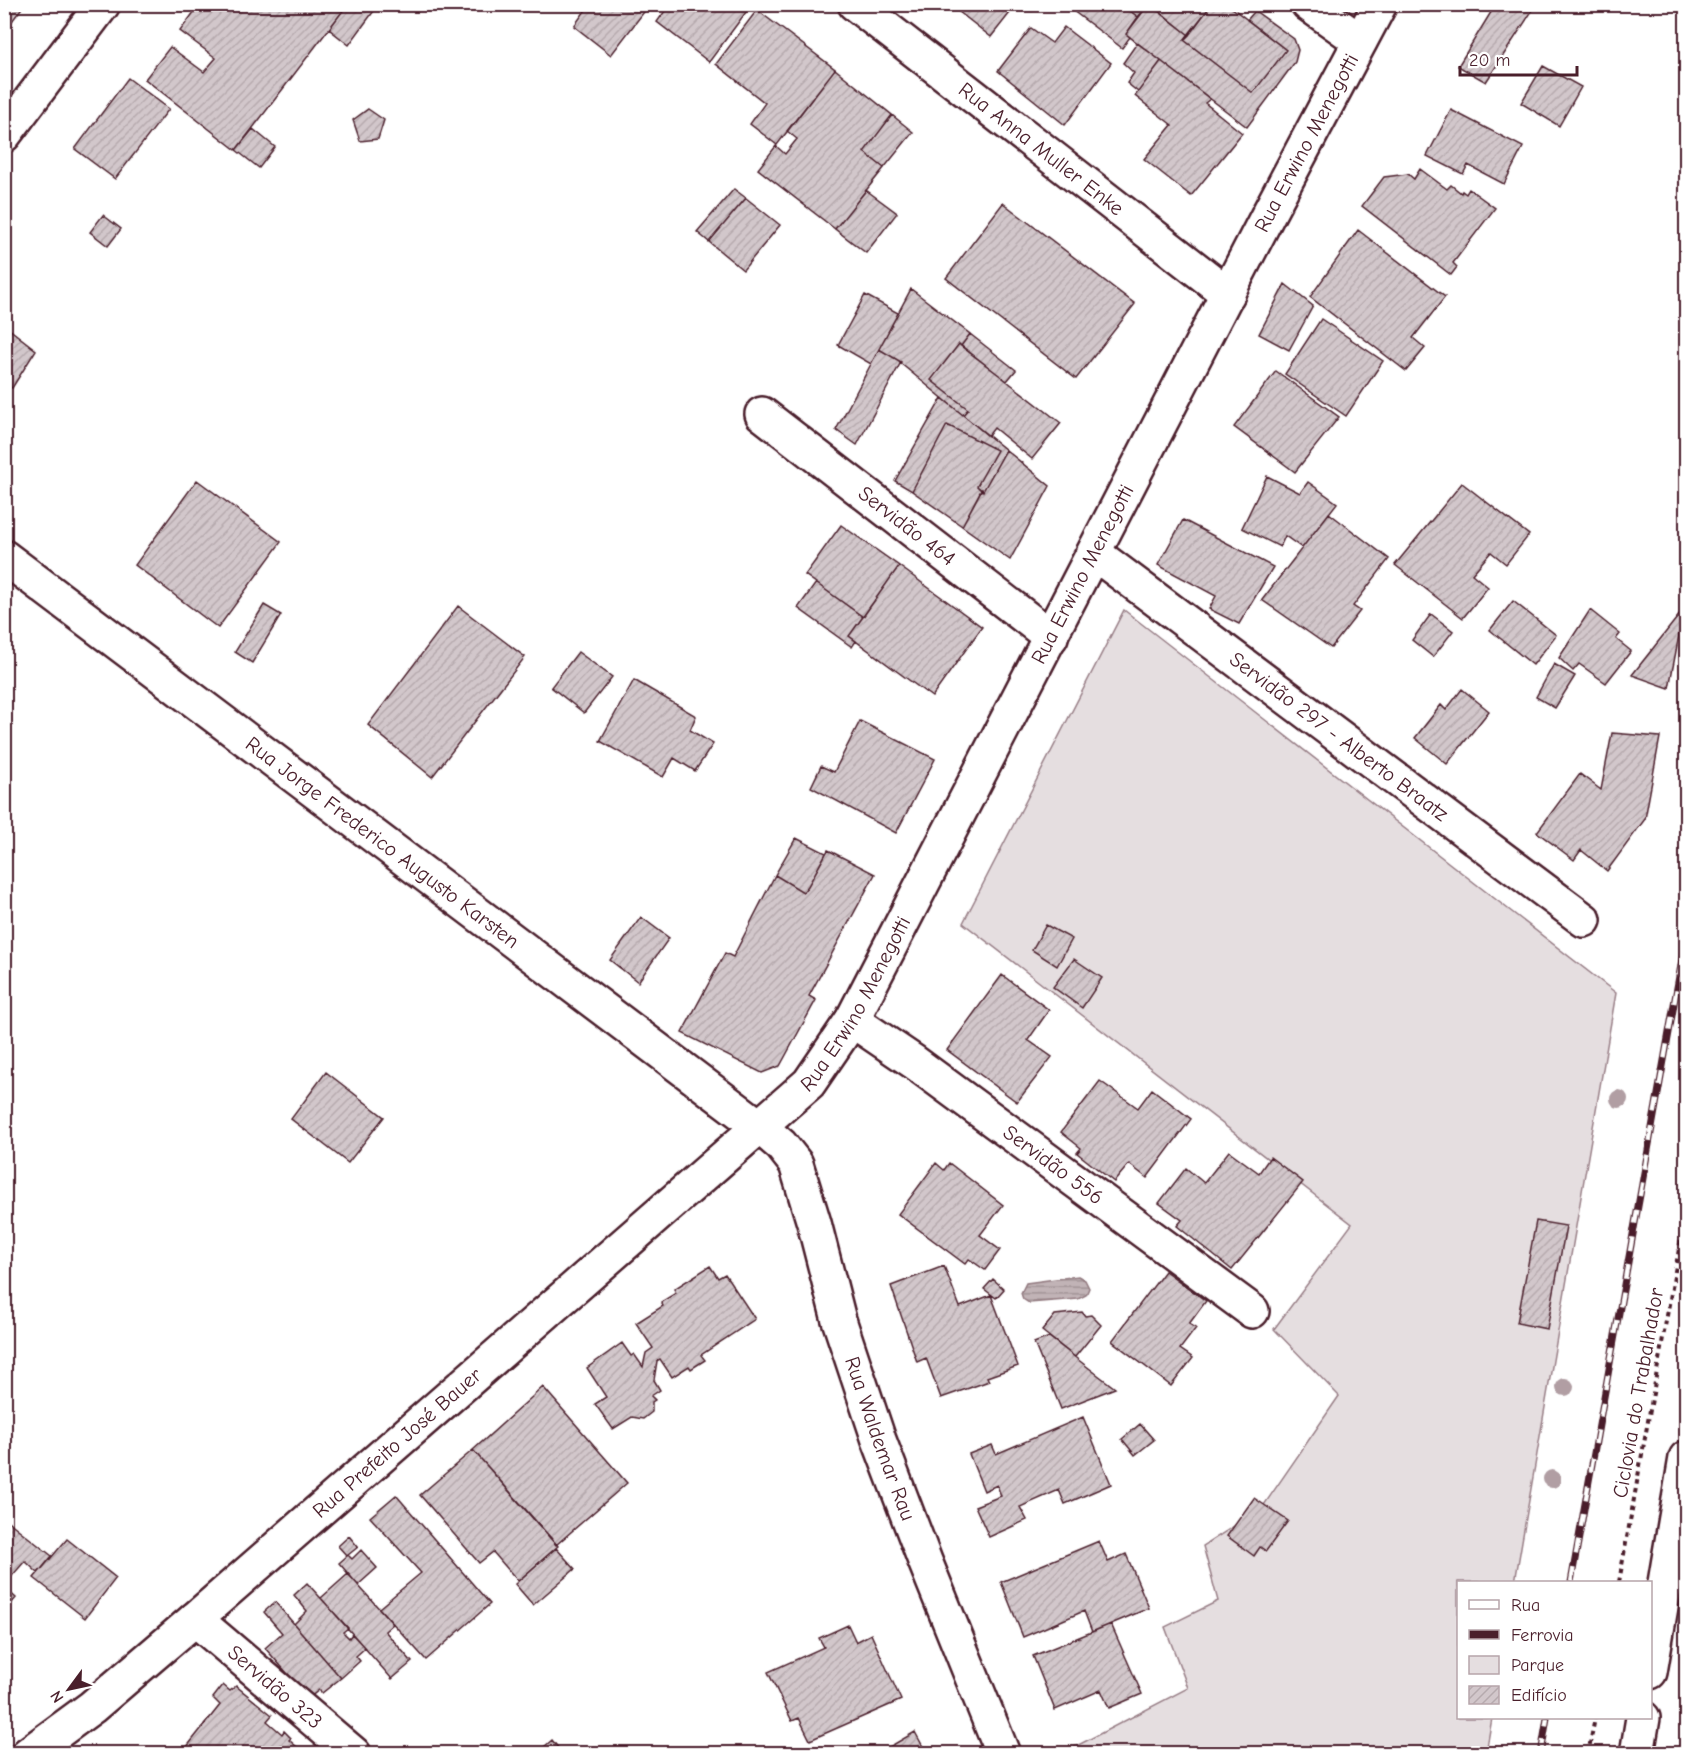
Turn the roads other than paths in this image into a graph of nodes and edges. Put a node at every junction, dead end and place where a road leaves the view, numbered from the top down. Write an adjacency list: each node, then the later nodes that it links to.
1 (103, 4): 6 (street)
2 (855, 4): 7 (street, Rua Anna Muller Enke)
3 (1308, 4): 5 (street)
4 (1380, 4): 5 (street, Rua Erwino Menegotti)
5 (1360, 41): 7 (street, Rua Erwino Menegotti)
6 (4, 135)
7 (1228, 294): 9 (street, Rua Erwino Menegotti)
8 (762, 414): 11 (street, Servidão 464)
9 (1094, 553): 11 (street, Rua Erwino Menegotti); 12 (street, Servidão 297 - Alberto Braatz)
10 (4, 557): 14 (street, Rua Jorge Frederico Augusto Karsten)
11 (1050, 637): 13 (street, Rua Erwino Menegotti)
12 (1584, 920)
13 (852, 1020): 14 (street, Rua Erwino Menegotti); 15 (street, Servidão 556)
14 (760, 1127): 17 (street, Rua Prefeito José Bauer); 22 (street, Rua Waldemar Rau)
15 (1252, 1311)
16 (1686, 1458): 18 (street)
17 (195, 1619): 20 (street, Rua Prefeito José Bauer); 21 (street, Servidão 323)
18 (1652, 1660)
19 (1643, 1719): 23 (street)
20 (28, 1754)
21 (354, 1754)
22 (1003, 1754)
23 (1637, 1754)

